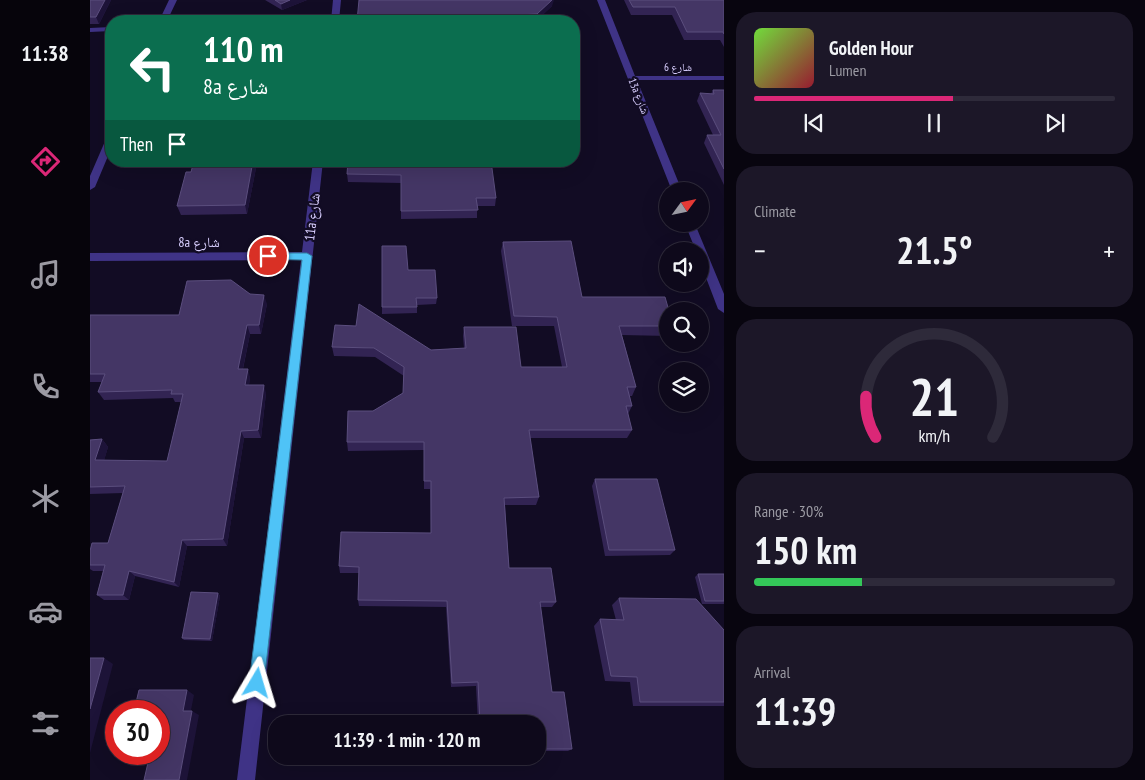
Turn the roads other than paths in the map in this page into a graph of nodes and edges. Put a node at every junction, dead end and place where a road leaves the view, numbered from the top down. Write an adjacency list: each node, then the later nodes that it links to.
1 (337, 0): 5 (street)
2 (601, 0): 9 (street, 13a شارع)
3 (171, 1): 4 (street)
4 (165, 15)
5 (336, 15)
6 (105, 30): 7 (street)
7 (90, 31): 8 (street)
8 (105, 32)
9 (632, 78): 10 (street, شارع 6); 13 (street, 13a شارع)
10 (724, 78)
11 (105, 153): 14 (street)
12 (317, 167): 16 (street, 11a شارع)
13 (673, 182)
14 (90, 187)
15 (693, 232): 18 (street)
16 (307, 256): 17 (street, 8a شارع); 19 (street, 11a شارع)
17 (90, 257)
18 (723, 304)
19 (246, 780)

